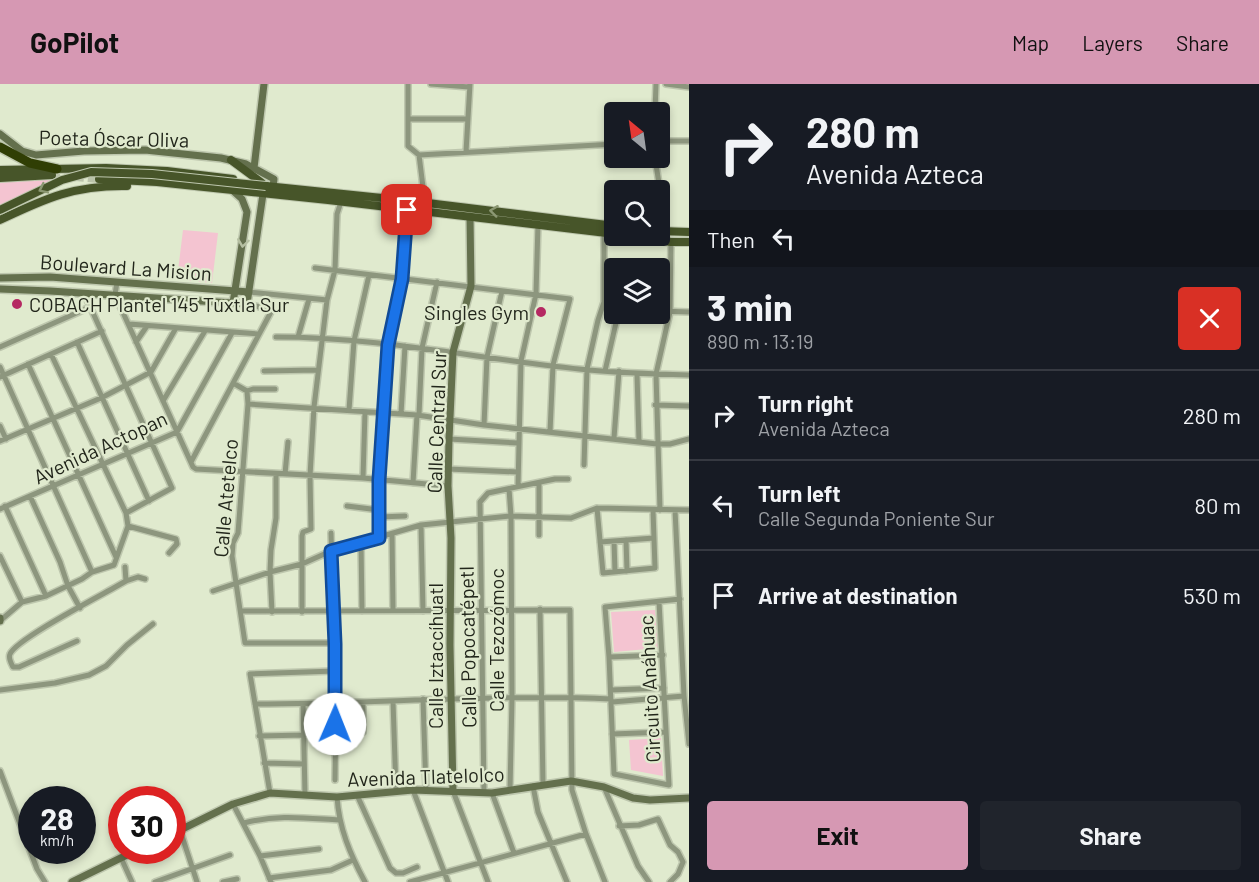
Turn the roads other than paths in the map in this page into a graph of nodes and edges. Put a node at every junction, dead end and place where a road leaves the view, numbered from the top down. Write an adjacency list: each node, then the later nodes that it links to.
1 (264, 84): 20 (street)
2 (408, 84): 10 (street)
3 (431, 84): 4 (street)
4 (441, 84): 7 (street)
5 (656, 84): 9 (street)
6 (666, 84): 8 (street)
7 (469, 86): 11 (street)
8 (689, 87)
9 (655, 102)
10 (409, 118): 11 (street); 18 (street)
11 (468, 119): 17 (street)
12 (0, 134): 19 (street, Poeta Óscar Oliva)
13 (670, 141): 14 (street)
14 (689, 141)
15 (604, 145): 17 (street)
16 (0, 147): 22 (highway)
17 (466, 152): 18 (street)
18 (418, 155): 30 (street)
19 (231, 160): 20 (street, Poeta Óscar Oliva); 26 (main road)
20 (254, 168): 26 (street)
21 (0, 170): 22 (main road)
22 (55, 172): 23 (main road); 26 (main road)
23 (0, 178)
24 (99, 179): 25 (main road)
25 (201, 187): 27 (main road); 34 (main road)
26 (267, 187): 27 (main road); 28 (main road); 28 (main road); 31 (main road, one-way to 31, bridge); 53 (street)
27 (232, 190): 51 (street, one-way to 51)
28 (328, 196): 29 (main road); 30 (main road)
29 (341, 202): 32 (main road); 43 (street)
30 (425, 203): 36 (main road, one-way to 30)
31 (0, 210)
32 (407, 210): 33 (main road); 46 (street)
33 (470, 217): 35 (main road); 49 (street, Calle Central Sur)
34 (0, 220)
35 (538, 224): 39 (main road); 55 (street)
36 (604, 225)
37 (670, 231): 38 (main road)
38 (689, 232)
39 (604, 233)
40 (671, 242): 41 (main road); 63 (street)
41 (689, 242)
42 (315, 267): 43 (street)
43 (335, 270): 44 (street); 58 (street)
44 (369, 274): 46 (street); 77 (street)
45 (0, 278): 47 (street, Boulevard La Mision)
46 (402, 279): 48 (street); 80 (street)
47 (117, 282): 51 (street, Boulevard La Mision); 56 (street)
48 (438, 282): 49 (street); 83 (street)
49 (471, 286): 52 (street); 84 (street, Calle Central Sur)
50 (0, 289): 54 (street, Boulevard La Mision)
51 (236, 291): 53 (street, Boulevard La Mision); 60 (street)
52 (502, 291): 55 (street); 86 (street)
53 (249, 292): 57 (street); 61 (street)
54 (84, 293): 56 (street, Boulevard La Mision); 62 (street)
55 (536, 294): 87 (street); 89 (street)
56 (116, 295): 60 (street, Boulevard La Mision); 65 (street)
57 (309, 299): 58 (street); 75 (street)
58 (327, 300): 76 (street)
59 (604, 302): 91 (street)
60 (233, 303): 61 (street, Boulevard La Mision)
61 (247, 304): 73 (street)
62 (90, 307): 71 (street); 82 (street)
63 (670, 312): 64 (street)
64 (689, 312)
65 (129, 324): 68 (street); 79 (street)
66 (616, 324): 94 (street)
67 (667, 324): 98 (street)
68 (147, 326): 69 (street); 79 (street)
69 (176, 328): 70 (street); 96 (street)
70 (205, 331): 72 (street); 106 (street)
71 (102, 332): 78 (street); 102 (street)
72 (232, 333): 73 (street); 123 (street, Avenida Actopan)
73 (258, 334): 101 (street)
74 (276, 337): 75 (street)
75 (298, 337): 76 (street)
76 (321, 339): 77 (street); 93 (street)
77 (354, 341): 80 (street); 112 (street)
78 (77, 342): 85 (street); 105 (street)
79 (136, 342): 96 (street)
80 (388, 345): 81 (street); 114 (street)
81 (405, 346): 83 (street); 115 (street)
82 (0, 347)
83 (422, 348): 84 (street); 116 (street)
84 (453, 352): 86 (street); 117 (street, Calle Central Sur)
85 (51, 354): 88 (street); 111 (street)
86 (487, 357): 87 (street); 119 (street)
87 (521, 361): 89 (street); 121 (street)
88 (28, 364): 100 (street); 118 (street)
89 (553, 365): 91 (street); 124 (street)
90 (0, 367): 100 (street)
91 (587, 369): 94 (street); 125 (street)
92 (264, 370): 93 (street)
93 (317, 370): 110 (street)
94 (605, 371): 95 (street)
95 (619, 371): 97 (street); 126 (street)
96 (150, 372): 102 (street); 106 (street)
97 (637, 374): 98 (street); 131 (street)
98 (656, 374): 99 (street); 108 (street)
99 (689, 375)
100 (2, 376): 122 (street)
101 (233, 383): 104 (street); 136 (street)
102 (126, 385): 105 (street); 132 (street)
103 (275, 389): 104 (street)
104 (247, 391): 107 (street, Calle Atetelco)
105 (101, 398): 111 (street); 135 (street)
106 (163, 401): 123 (street)
107 (248, 404): 110 (street); 140 (street, Calle Atetelco)
108 (655, 405): 109 (street); 134 (street)
109 (689, 406)
110 (314, 407): 112 (street); 145 (street)
111 (77, 408): 118 (street); 137 (street)
112 (349, 410): 113 (street)
113 (365, 412): 114 (street); 146 (street)
114 (384, 413): 115 (street); 148 (street)
115 (400, 414): 116 (street)
116 (418, 415): 117 (street); 149 (street)
117 (450, 419): 119 (street); 127 (street, Calle Central Sur)
118 (52, 420): 122 (street); 143 (street)
119 (484, 425): 121 (street)
120 (0, 426): 129 (street)
121 (518, 428): 124 (street); 133 (street)
122 (28, 429): 129 (street); 151 (street)
123 (177, 432): 132 (street, Avenida Actopan); 136 (street)
124 (550, 432): 125 (street)
125 (584, 435): 126 (street); 138 (street)
126 (614, 438): 131 (street)
127 (449, 439): 133 (street); 139 (street, Calle Central Sur)
128 (689, 439): 134 (street)
129 (3, 440)
130 (288, 442): 142 (street)
131 (639, 442): 134 (street)
132 (151, 443): 135 (street, Avenida Actopan); 156 (street)
133 (518, 443): 141 (street)
134 (657, 444): 162 (street)
135 (127, 453): 137 (street, Avenida Actopan); 156 (street)
136 (191, 462): 140 (street)
137 (102, 464): 143 (street, Avenida Actopan); 165 (street)
138 (584, 465)
139 (448, 469): 141 (street); 152 (street, Calle Central Sur)
140 (243, 471): 144 (street); 195 (street, Calle Atetelco)
141 (518, 472): 153 (street)
142 (285, 474): 144 (street); 145 (street)
143 (78, 475): 151 (street, Avenida Actopan); 186 (street)
144 (276, 475): 191 (street)
145 (310, 476): 146 (street); 187 (street)
146 (363, 478): 148 (street)
147 (568, 479): 150 (street)
148 (379, 480): 149 (street); 160 (street)
149 (413, 483): 152 (street)
150 (539, 484): 153 (street); 168 (street)
151 (54, 486): 155 (street, Avenida Actopan); 190 (street)
152 (448, 486): 171 (street, Calle Central Sur)
153 (518, 486): 154 (street)
154 (509, 489): 167 (street, Calle Tezozómoc); 170 (street, Calle Popocatépetl)
155 (30, 496): 158 (street, Avenida Actopan); 196 (street)
156 (149, 501): 165 (street)
157 (347, 506): 160 (street)
158 (2, 507): 198 (street)
159 (597, 508): 161 (street); 168 (street); 181 (street)
160 (380, 510): 169 (street)
161 (653, 510): 162 (street); 178 (street)
162 (660, 510): 163 (street)
163 (675, 510): 164 (street); 199 (street)
164 (689, 510)
165 (126, 513): 173 (street)
166 (405, 516): 169 (street)
167 (511, 516): 168 (street); 170 (street); 204 (street, Calle Tezozómoc)
168 (539, 516): 176 (street)
169 (380, 517): 177 (street)
170 (480, 519): 171 (street); 203 (street, Calle Popocatépetl)
171 (451, 521): 172 (street); 208 (street, Calle Iztaccíhuatl)
172 (421, 525): 175 (street); 207 (street)
173 (128, 526): 184 (street); 186 (street)
174 (331, 533): 183 (street)
175 (392, 534): 177 (street); 206 (street)
176 (539, 535)
177 (379, 538): 182 (street)
178 (654, 538): 179 (street); 189 (street)
179 (626, 540): 180 (street); 189 (street)
180 (614, 541): 181 (street); 192 (street)
181 (600, 542): 192 (street)
182 (361, 543): 183 (street); 211 (street)
183 (331, 551): 187 (street); 210 (street)
184 (169, 553)
185 (0, 556): 201 (street)
186 (116, 557): 190 (street)
187 (302, 564): 191 (street); 213 (street)
188 (125, 567): 194 (street)
189 (627, 571): 192 (street)
190 (92, 572): 196 (street)
191 (270, 572): 195 (street); 212 (street)
192 (615, 572)
193 (145, 579): 194 (street)
194 (126, 581): 202 (street)
195 (237, 582): 197 (street); 209 (street, Calle Atetelco)
196 (68, 586): 198 (street); 202 (street)
197 (213, 591)
198 (46, 596): 201 (street)
199 (680, 599): 200 (street); 224 (street)
200 (659, 602): 218 (street, Circuito Anáhuac); 219 (street, Circuito Anáhuac)
201 (22, 603): 214 (street)
202 (80, 608): 216 (street)
203 (481, 609): 204 (street); 208 (street); 231 (street, Calle Popocatépetl)
204 (511, 609): 205 (street); 227 (street, Calle Tezozómoc)
205 (540, 609): 225 (street); 228 (street)
206 (393, 610): 207 (street); 211 (street)
207 (423, 610): 208 (street)
208 (451, 610): 226 (street, Calle Iztaccíhuatl)
209 (241, 611): 212 (street); 217 (street, Calle Atetelco)
210 (332, 611): 211 (street); 213 (street); 217 (street)
211 (362, 611)
212 (272, 612): 213 (street)
213 (302, 612)
214 (0, 619)
215 (153, 624): 222 (street)
216 (77, 641)
217 (335, 644): 220 (street)
218 (663, 655): 219 (street); 221 (street, Circuito Anáhuac)
219 (609, 657): 223 (street, Circuito Anáhuac)
220 (335, 671): 235 (street); 237 (street)
221 (664, 688): 223 (street); 229 (street, Circuito Anáhuac)
222 (0, 690)
223 (611, 690): 232 (street, Circuito Anáhuac)
224 (684, 696): 229 (street); 243 (street)
225 (571, 697): 228 (street); 232 (street); 248 (street)
226 (452, 698): 230 (street); 231 (street); 256 (street, Calle Iztaccíhuatl)
227 (512, 698): 228 (street); 231 (street); 255 (street, Calle Tezozómoc)
228 (541, 698): 249 (street)
229 (665, 698): 232 (street); 239 (street, Circuito Anáhuac)
230 (423, 699): 233 (street); 254 (street)
231 (484, 699): 258 (street, Calle Popocatépetl)
232 (611, 700): 240 (street, Circuito Anáhuac)
233 (393, 701): 234 (street); 252 (street)
234 (363, 702): 237 (street); 238 (street)
235 (255, 704): 236 (street); 242 (street)
236 (303, 704): 237 (street); 241 (street)
237 (336, 704): 247 (street)
238 (363, 732)
239 (666, 732): 240 (street); 240 (street, Circuito Anáhuac)
240 (612, 734)
241 (305, 735): 242 (street); 245 (street)
242 (260, 736): 244 (street)
243 (689, 744)
244 (264, 763): 245 (street); 257 (street)
245 (304, 764): 259 (street)
246 (0, 771): 285 (street)
247 (335, 780)
248 (571, 781): 249 (street, Avenida Tlatelolco); 251 (street, Avenida Tlatelolco); 268 (street)
249 (543, 785): 250 (street, Avenida Tlatelolco)
250 (533, 786): 255 (street, Avenida Tlatelolco); 269 (street)
251 (604, 788): 262 (street, Avenida Tlatelolco); 266 (street)
252 (396, 790): 253 (street, Avenida Tlatelolco); 260 (street, Avenida Tlatelolco)
253 (413, 790): 254 (street, Avenida Tlatelolco); 281 (street)
254 (426, 790): 256 (street, Avenida Tlatelolco)
255 (510, 790): 258 (street, Avenida Tlatelolco)
256 (453, 791): 258 (street, Avenida Tlatelolco); 276 (street)
257 (270, 793): 259 (street, Avenida Tlatelolco); 263 (street, Avenida Tlatelolco)
258 (488, 793): 271 (street)
259 (305, 794): 261 (street, Avenida Tlatelolco)
260 (357, 795): 261 (street, Avenida Tlatelolco); 282 (street)
261 (337, 796): 264 (street)
262 (689, 798)
263 (233, 804): 265 (street); 267 (street, Avenida Tlatelolco)
264 (339, 820): 265 (street); 275 (street)
265 (244, 823): 274 (street)
266 (619, 826): 297 (street); 298 (street)
267 (186, 827)
268 (586, 834): 269 (street); 296 (street)
269 (551, 845): 271 (street); 295 (street)
270 (319, 849): 274 (street)
271 (514, 853): 276 (street)
272 (186, 854): 279 (street)
273 (230, 855): 279 (street)
274 (260, 856): 284 (street)
275 (353, 861): 284 (street); 291 (street)
276 (480, 863): 281 (street); 294 (street)
277 (109, 864): 286 (street)
278 (124, 864): 287 (street)
279 (192, 867): 288 (street); 289 (street)
280 (417, 867): 282 (street)
281 (444, 872): 292 (street); 293 (street)
282 (403, 873): 292 (street)
283 (237, 879): 290 (street)
284 (270, 880)
285 (45, 882)
286 (72, 882)
287 (132, 882)
288 (155, 882)
289 (197, 882)
290 (223, 882)
291 (365, 882)
292 (409, 882)
293 (448, 882)
294 (488, 882)
295 (567, 882)
296 (605, 882)
297 (649, 882)
298 (670, 882)

